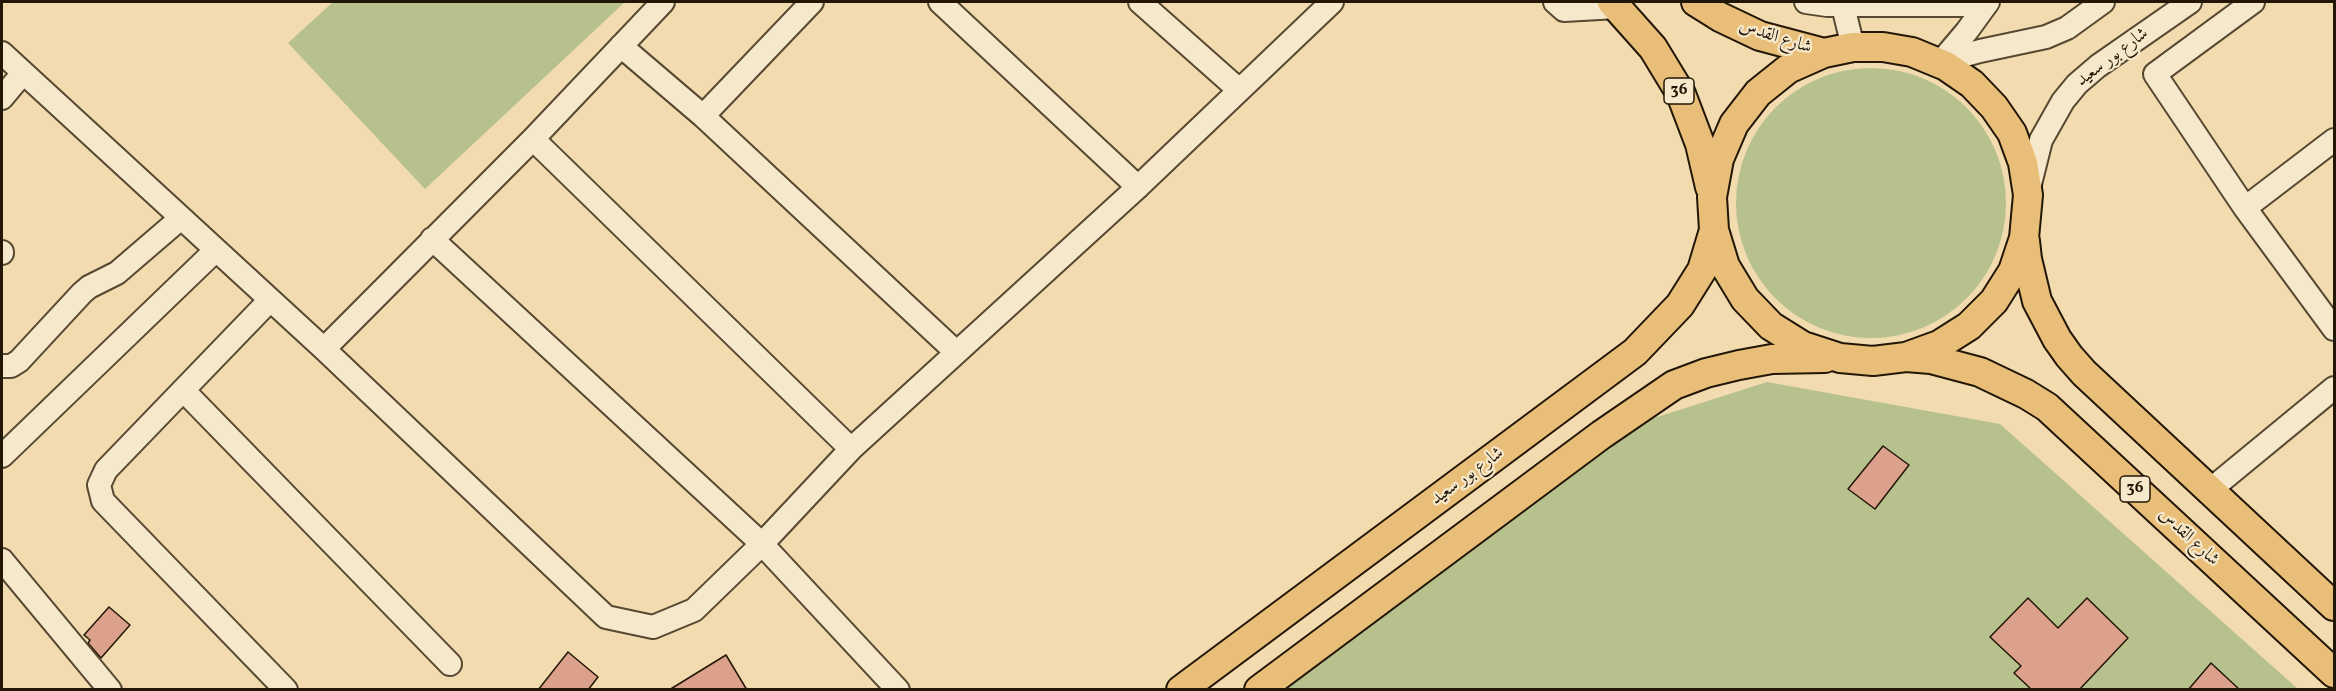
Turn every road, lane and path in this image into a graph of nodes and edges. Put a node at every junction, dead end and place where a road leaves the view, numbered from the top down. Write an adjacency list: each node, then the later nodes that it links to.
1 (663, 2): 15 (street)
2 (812, 2): 23 (street)
3 (940, 2): 26 (street)
4 (1140, 2): 21 (street)
5 (1332, 2): 21 (street)
6 (1555, 2): 14 (street)
7 (1696, 2): 18 (main road, شارع القدس)
8 (1806, 2): 12 (street)
9 (2103, 2): 19 (street)
10 (2190, 2): 27 (street, شارع بور سعيد)
11 (2253, 2): 29 (street)
12 (1842, 3): 13 (street); 16 (street)
13 (1987, 3): 19 (street)
14 (1614, 4): 28 (main road, 36)
15 (621, 45): 23 (street); 24 (street)
16 (1853, 47): 18 (main road); 19 (main road)
17 (2, 53): 20 (street)
18 (1824, 53): 28 (main road)
19 (1943, 64): 27 (main road)
20 (24, 73): 22 (street); 30 (street)
21 (1238, 89): 26 (street)
22 (2, 98)
23 (704, 116): 38 (street)
24 (533, 139): 33 (street); 44 (street)
25 (2334, 140): 29 (street)
26 (1138, 187): 38 (street)
27 (2028, 195): 32 (main road)
28 (1712, 197): 31 (main road)
29 (2246, 208): 36 (street)
30 (181, 218): 34 (street); 41 (street)
31 (1714, 230): 40 (main road); 55 (main road, شارع بور سعيد)
32 (2024, 238): 39 (main road); 46 (main road)
33 (432, 239): 37 (street); 47 (street)
34 (216, 250): 35 (street); 45 (street)
35 (270, 300): 37 (street); 43 (street)
36 (2334, 329)
37 (324, 349): 47 (street)
38 (956, 352): 44 (street)
39 (1906, 357): 40 (main road); 51 (main road, شارع القدس / 36)
40 (1840, 358): 56 (main road)
41 (2, 366)
42 (2334, 388): 46 (street)
43 (183, 390): 50 (street); 53 (street)
44 (851, 449): 47 (street)
45 (2, 456)
46 (2210, 490): 49 (main road)
47 (762, 544): 54 (street)
48 (2, 560): 52 (street)
49 (2330, 594)
50 (450, 664)
51 (2334, 673)
52 (110, 690)
53 (286, 690)
54 (898, 690)
55 (1181, 690)
56 (1259, 690)

